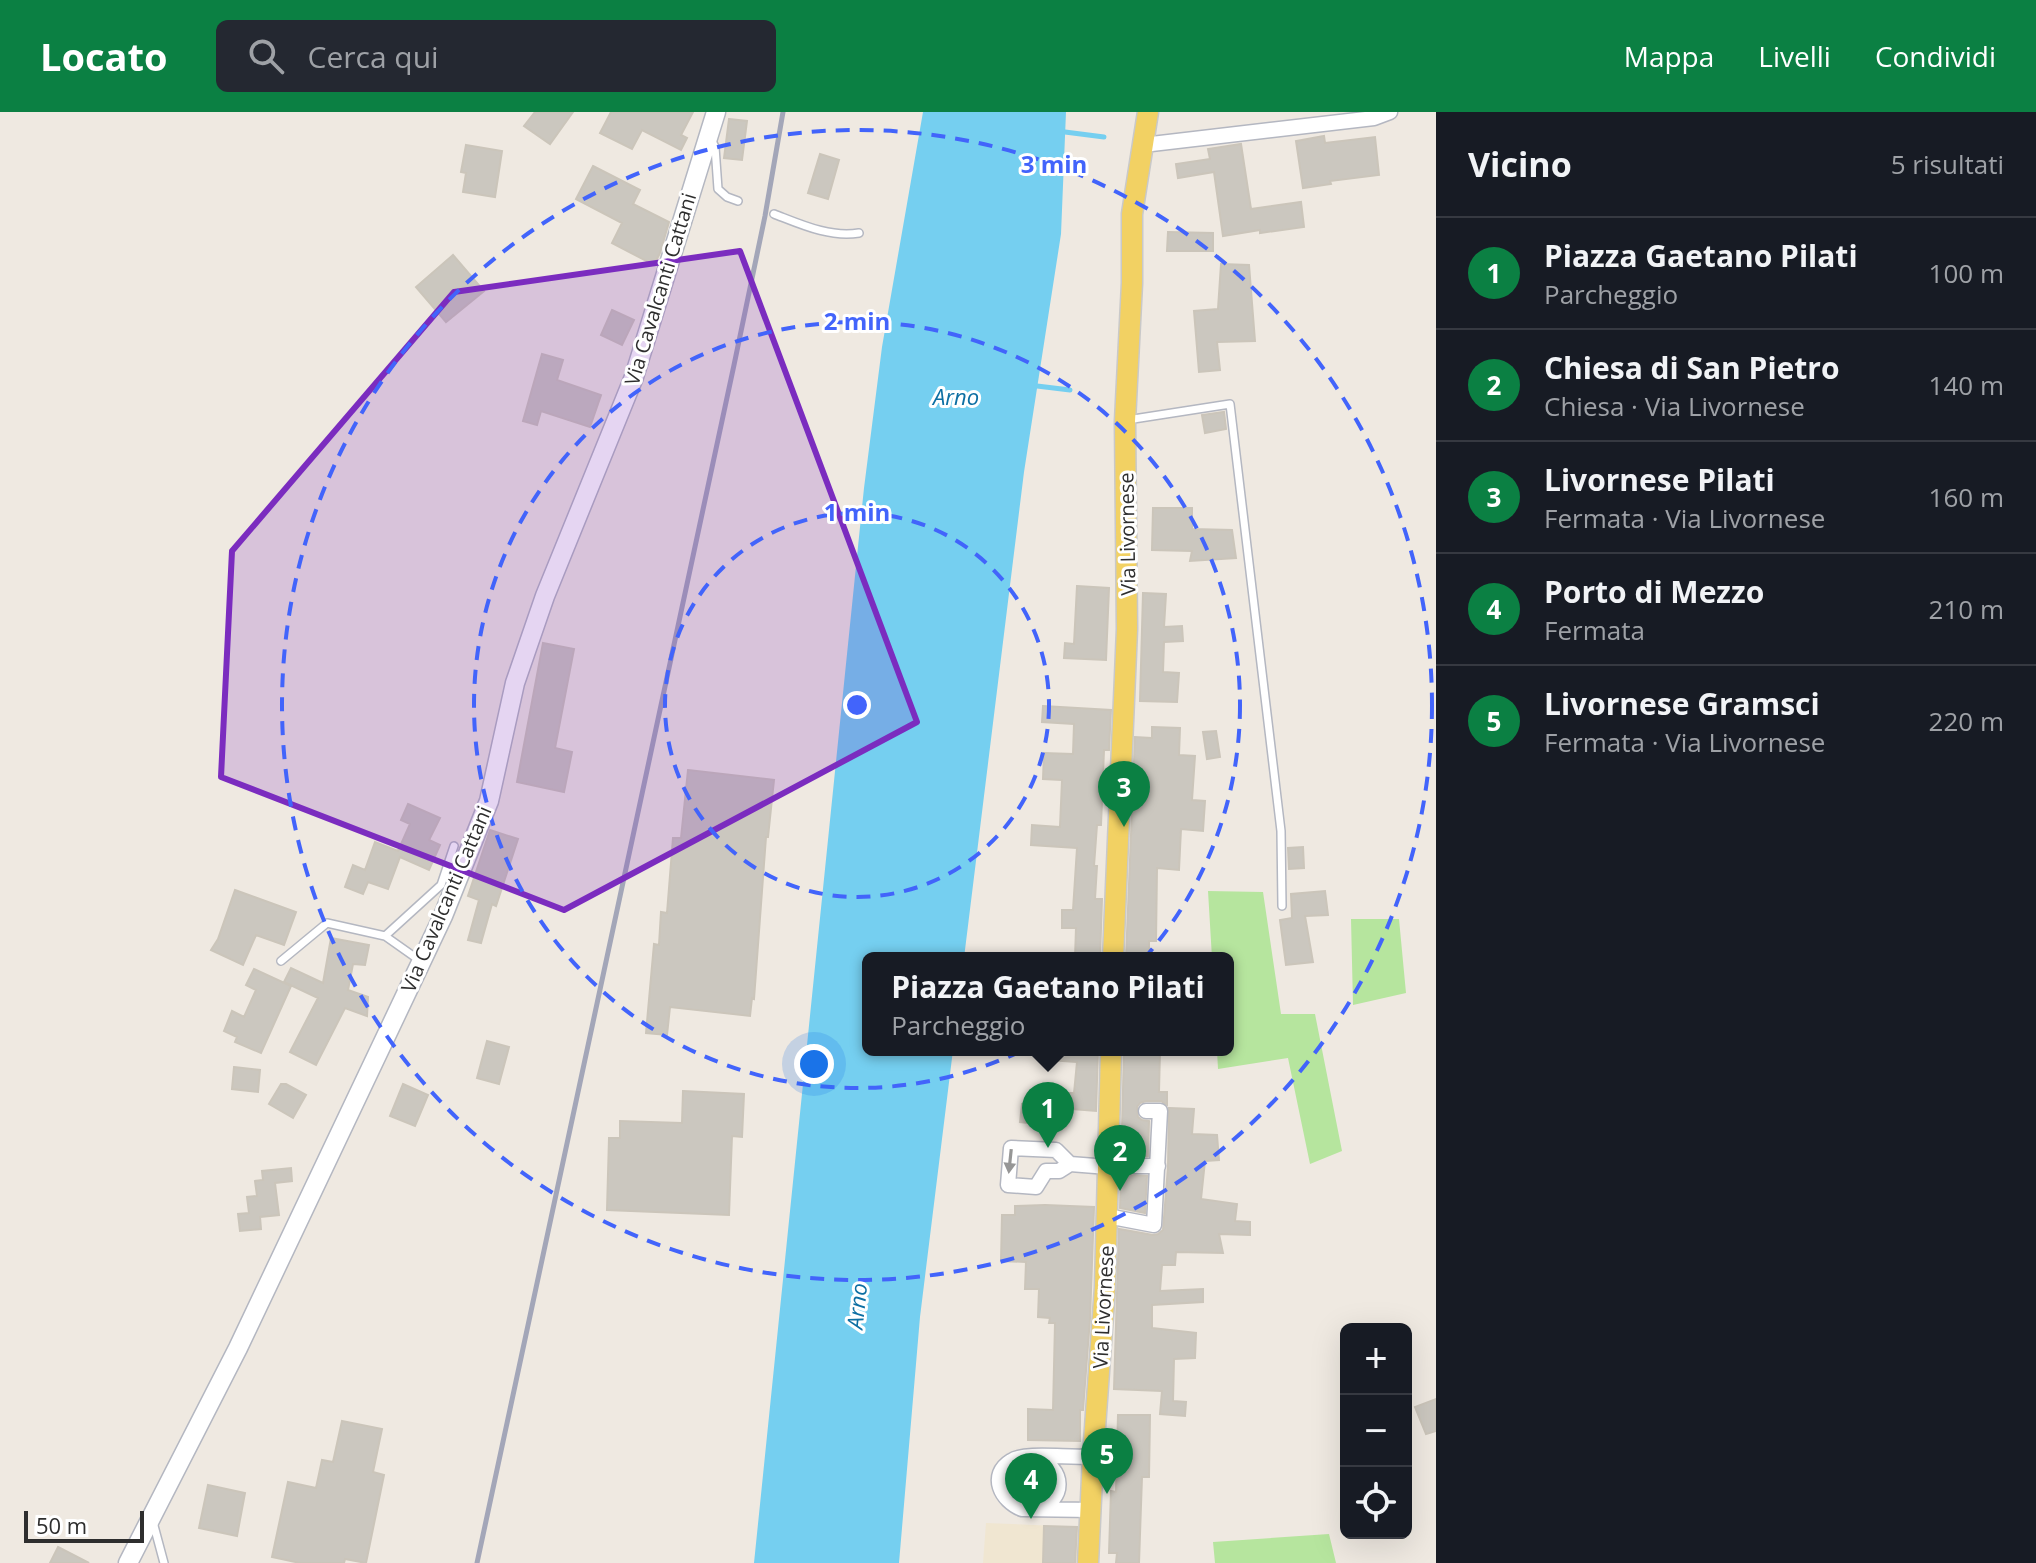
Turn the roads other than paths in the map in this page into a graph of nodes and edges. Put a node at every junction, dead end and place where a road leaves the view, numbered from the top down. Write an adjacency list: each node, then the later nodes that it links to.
1 (716, 112): 4 (street, Via Cavalcanti Cattani)
2 (1148, 112): 5 (main road, Via Livornese)
3 (1390, 112): 5 (street)
4 (709, 133): 6 (lane); 15 (street, Via Cavalcanti Cattani)
5 (1143, 145): 9 (main road, Via Livornese)
6 (738, 201)
7 (774, 214): 8 (lane)
8 (859, 233)
9 (1125, 421): 11 (lane); 13 (main road, Via Livornese)
10 (454, 846): 12 (lane)
11 (1282, 906)
12 (385, 936): 14 (lane); 15 (lane)
13 (1113, 952)
14 (281, 961)
15 (421, 961): 27 (street, Via Cavalcanti Cattani)
16 (1111, 1056): 21 (main road, Via Livornese)
17 (1146, 1111): 20 (street)
18 (1070, 1164): 21 (street)
19 (1135, 1166): 20 (street)
20 (1158, 1166): 22 (street)
21 (1108, 1167): 22 (main road, Via Livornese)
22 (1107, 1216): 24 (main road, Via Livornese)
23 (1028, 1456): 24 (street); 25 (street); 25 (street)
24 (1093, 1456): 26 (main road, Via Livornese)
25 (1031, 1510): 26 (street)
26 (1092, 1510): 30 (main road, Via Livornese)
27 (152, 1516): 28 (street, Via Cavalcanti Cattani); 29 (lane)
28 (128, 1563)
29 (164, 1563)
30 (1088, 1563)

